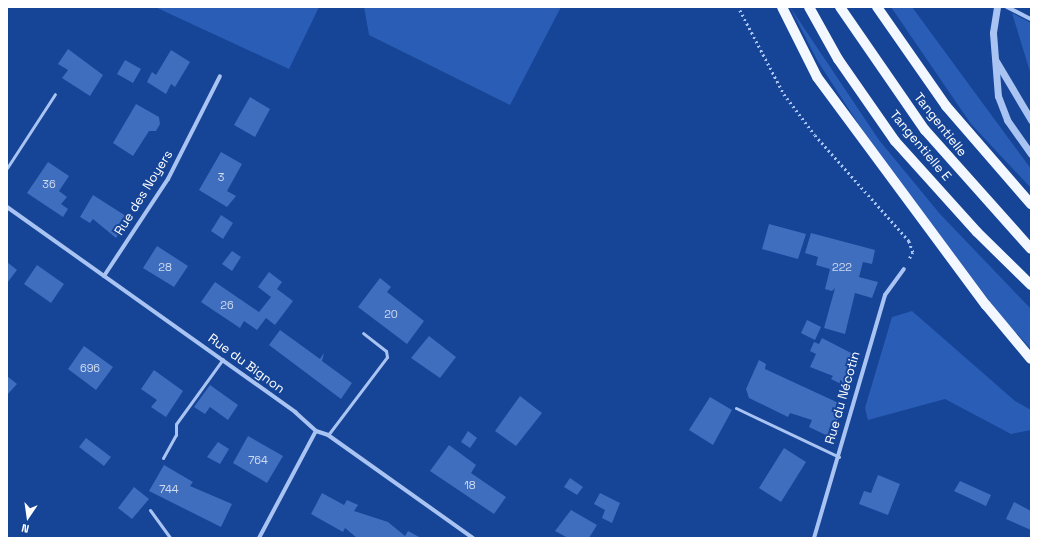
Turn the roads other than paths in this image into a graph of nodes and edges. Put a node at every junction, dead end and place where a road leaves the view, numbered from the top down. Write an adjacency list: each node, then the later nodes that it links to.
1 (782, 7): 21 (main road)
2 (809, 7): 19 (main road, Tangentielle E)
3 (840, 7): 16 (main road, Tangentielle)
4 (877, 7): 14 (main road)
5 (997, 7): 8 (street)
6 (1007, 7): 7 (street)
7 (1031, 20)
8 (994, 58): 11 (street); 12 (street)
9 (220, 76): 18 (street, Rue des Noyers)
10 (55, 94): 13 (lane)
11 (1031, 120)
12 (1031, 154)
13 (7, 168)
14 (1031, 204)
15 (7, 207): 18 (street, Rue du Bignon)
16 (1031, 249)
17 (904, 269): 26 (street, Rue du Nécotin)
18 (104, 276): 22 (street, Rue du Bignon)
19 (1031, 285)
20 (363, 333): 25 (lane)
21 (1031, 358)
22 (223, 359): 24 (street, Rue du Bignon); 27 (lane)
23 (736, 408): 26 (lane)
24 (316, 431): 25 (street, Rue du Bignon); 30 (street)
25 (328, 435): 31 (street, Rue du Bignon)
26 (839, 457): 32 (street, Rue du Nécotin)
27 (163, 458)
28 (150, 510): 29 (lane)
29 (170, 538)
30 (259, 538)
31 (473, 538)
32 (814, 538)

